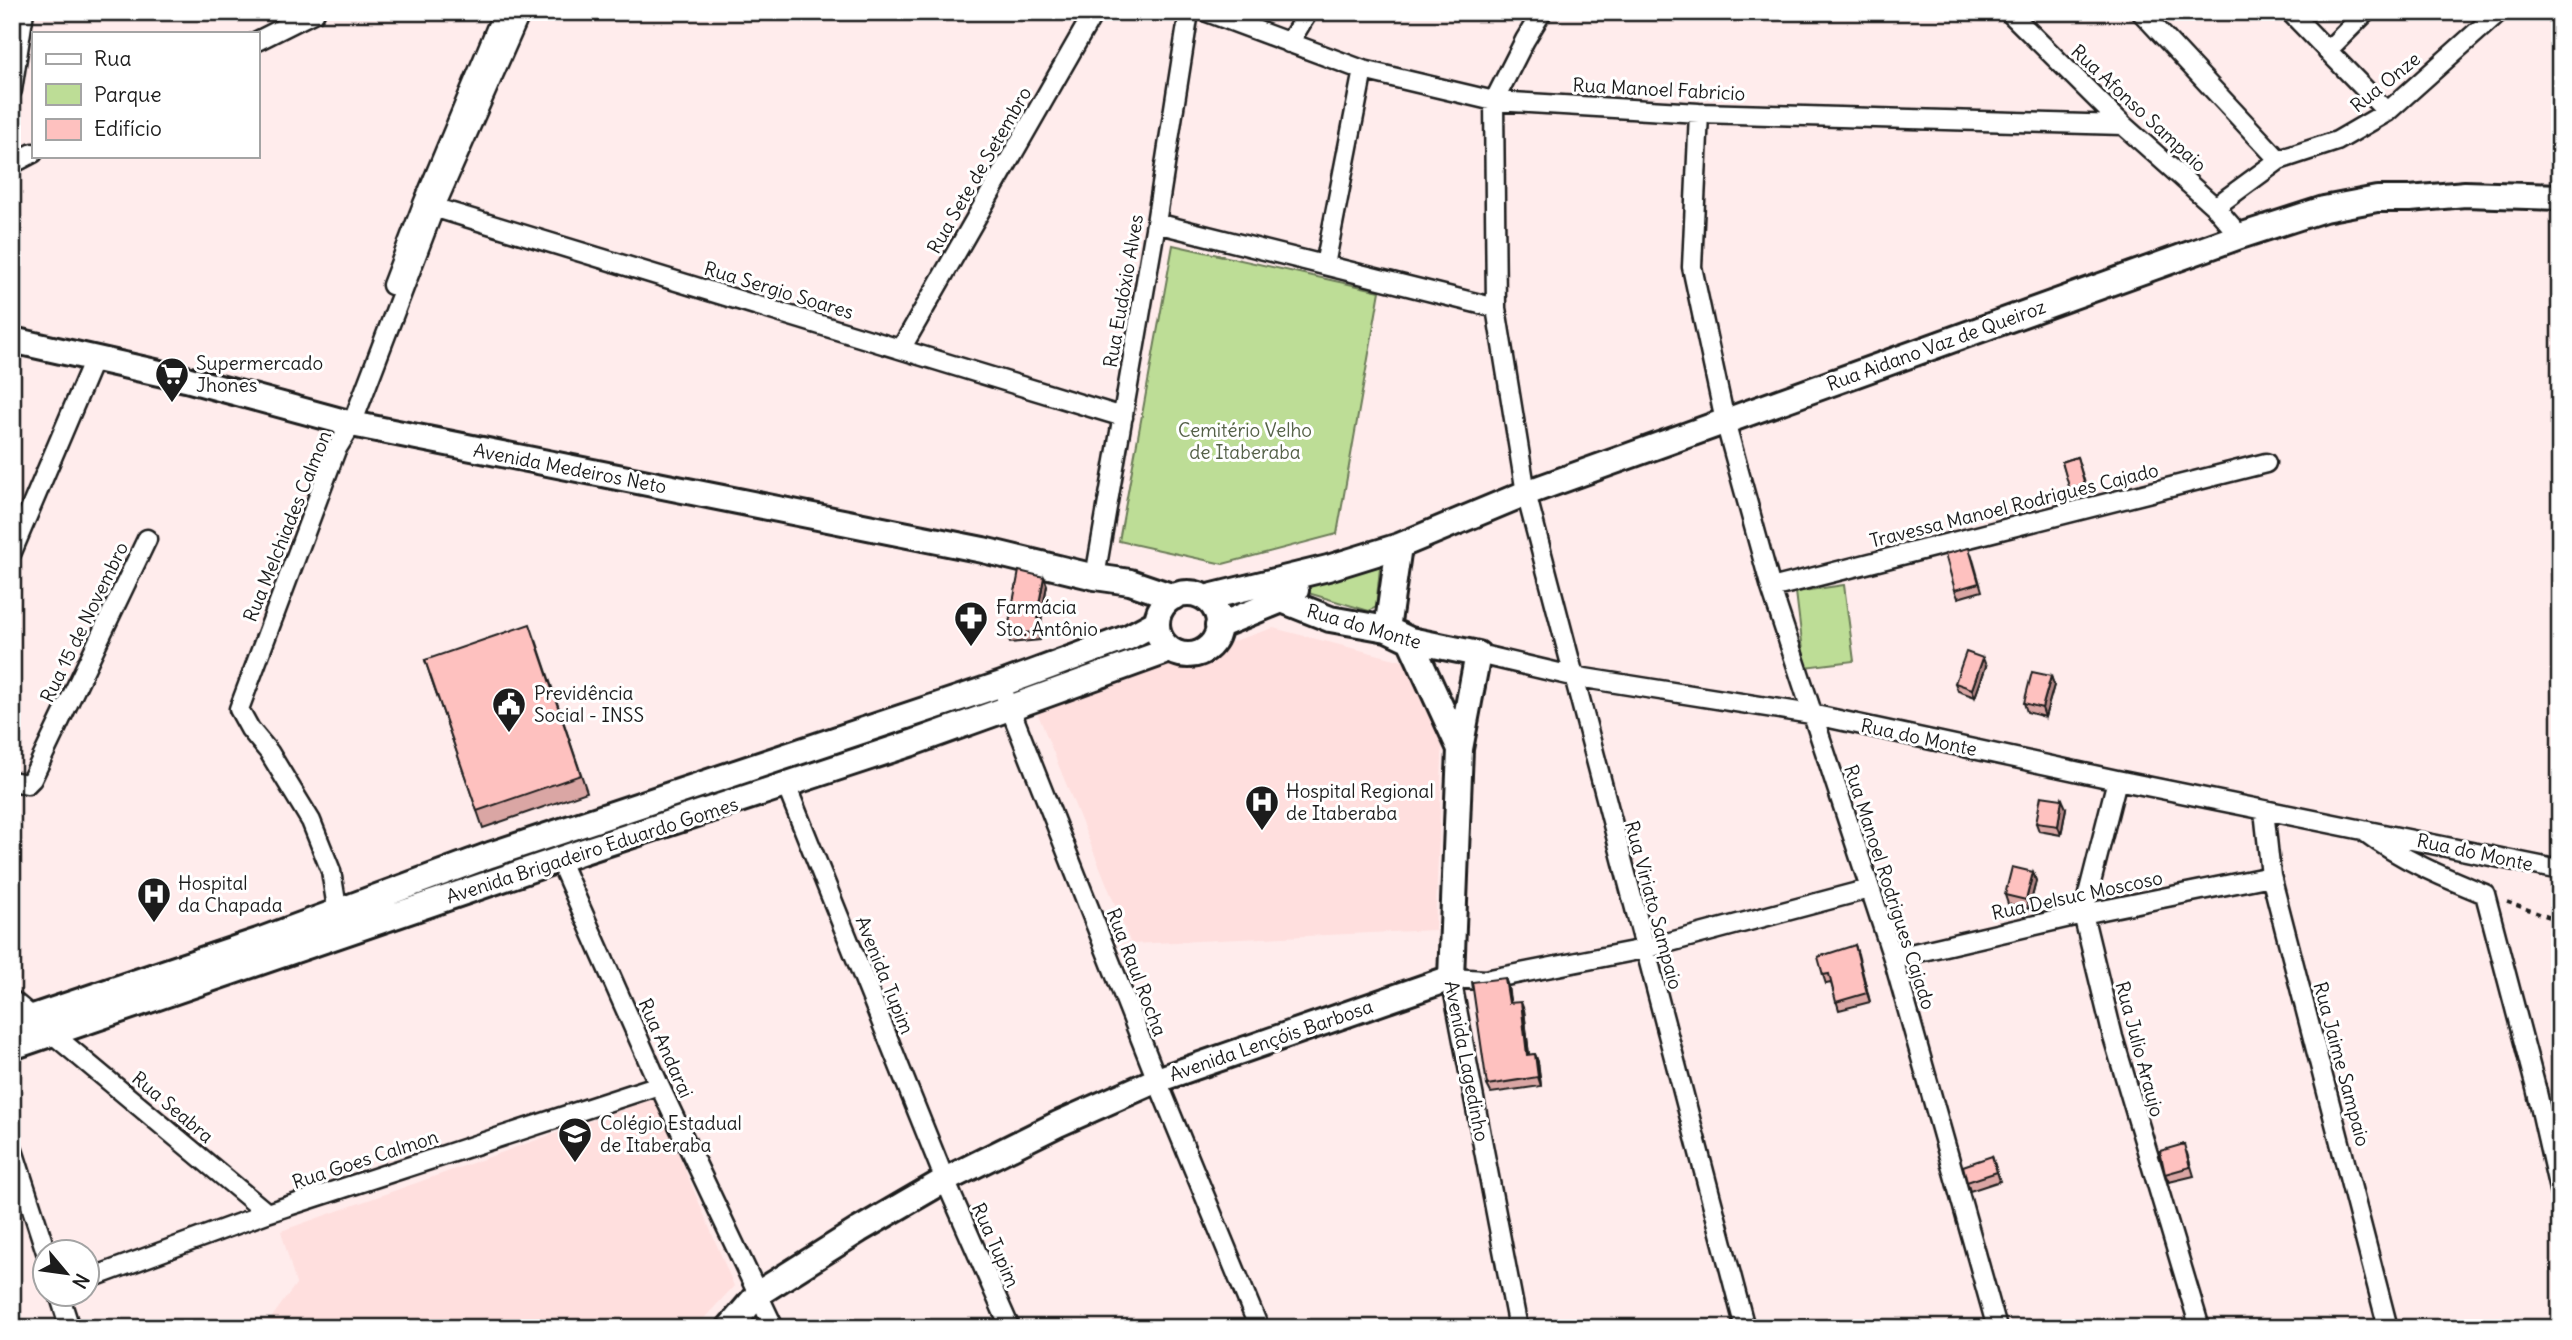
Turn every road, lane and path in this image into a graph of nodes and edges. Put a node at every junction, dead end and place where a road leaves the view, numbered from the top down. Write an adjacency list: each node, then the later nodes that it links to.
1 (24, 12): 19 (street)
2 (315, 12): 15 (street)
3 (503, 12): 28 (street, Rua Melchiades Calmon)
4 (522, 12): 28 (street, Rua Melchiades Calmon)
5 (1094, 12): 35 (street, Rua Sete de Setembro)
6 (1189, 12): 30 (street, Rua Eudóxio Alves)
7 (1207, 12): 16 (street, Rua Manoel Fabricio)
8 (1308, 12): 16 (street)
9 (1542, 12): 20 (street)
10 (2009, 12): 23 (street, Rua Afonso Sampaio)
11 (2141, 12): 25 (street)
12 (2290, 12): 17 (street)
13 (2366, 12): 17 (street)
14 (2499, 12): 22 (street, Rua Onze)
15 (259, 40)
16 (1289, 43): 18 (street, Rua Manoel Fabricio)
17 (2328, 51): 22 (street)
18 (1363, 69): 20 (street, Rua Manoel Fabricio); 32 (street)
19 (12, 90)
20 (1494, 102): 21 (street, Rua Manoel Fabricio); 33 (street, Rua Viriato Sampaio)
21 (1699, 113): 23 (street, Rua Manoel Fabricio); 38 (street, Rua Manoel Rodrigues Cajado)
22 (2386, 113): 25 (street, Rua Onze)
23 (2123, 125): 29 (street, Rua Afonso Sampaio)
24 (32, 154): 26 (street)
25 (2279, 160): 29 (street, Rua Onze)
26 (12, 164)
27 (2560, 197): 31 (street, Rua Aidano Vaz de Queiroz)
28 (429, 206): 35 (street, Rua Sergio Soares); 39 (street, Rua Melchiades Calmon)
29 (2215, 207): 31 (street, Rua Afonso Sampaio)
30 (1156, 223): 32 (street); 37 (street, Rua Eudóxio Alves)
31 (2240, 236): 38 (street, Rua Aidano Vaz de Queiroz)
32 (1325, 265): 33 (street)
33 (1496, 309): 41 (street, Rua Viriato Sampaio)
34 (12, 340): 36 (street, Avenida Medeiros Neto)
35 (901, 349): 37 (street, Rua Sergio Soares)
36 (94, 359): 39 (street, Avenida Medeiros Neto); 44 (street)
37 (1122, 417): 46 (street, Rua Eudóxio Alves)
38 (1725, 421): 41 (street, Rua Aidano Vaz de Queiroz); 47 (street, Rua Manoel Rodrigues Cajado)
39 (346, 423): 46 (street, Avenida Medeiros Neto); 78 (street, Rua Melchiades Calmon)
40 (2266, 463): 47 (street, Travessa Manoel Rodrigues Cajado)
41 (1526, 493): 43 (street, Rua Aidano Vaz de Queiroz); 57 (street, Rua Viriato Sampaio)
42 (147, 539): 66 (street, Rua 15 de Novembro)
43 (1399, 546): 45 (street, Rua Aidano Vaz de Queiroz); 52 (street)
44 (12, 552)
45 (1328, 568): 48 (street, Rua Aidano Vaz de Queiroz); 49 (street, Rua Aidano Vaz de Queiroz)
46 (1095, 577): 50 (street, Avenida Medeiros Neto)
47 (1771, 588): 61 (street, Rua Manoel Rodrigues Cajado)
48 (1205, 598): 50 (street); 51 (street)
49 (1282, 600): 51 (street, Rua Aidano Vaz de Queiroz); 52 (street, Rua do Monte)
50 (1163, 610): 54 (street); 56 (street, Avenida Brigadeiro Eduardo Gomes)
51 (1218, 626): 54 (street)
52 (1387, 629): 53 (street, Rua do Monte)
53 (1410, 640): 55 (street, Rua do Monte); 64 (street, Avenida Lagedinho)
54 (1170, 650): 58 (street, Avenida Brigadeiro Eduardo Gomes)
55 (1478, 654): 57 (street, Rua do Monte); 64 (street, Avenida Lagedinho)
56 (1077, 657): 58 (street); 59 (street, Avenida Brigadeiro Eduardo Gomes)
57 (1572, 676): 61 (street, Rua do Monte); 79 (street, Rua Viriato Sampaio)
58 (1087, 681): 60 (street, Avenida Brigadeiro Eduardo Gomes)
59 (999, 685): 60 (street, Rua Raul Rocha); 62 (street, Avenida Brigadeiro Eduardo Gomes)
60 (1010, 707): 63 (street, Avenida Brigadeiro Eduardo Gomes); 85 (street, Rua Raul Rocha)
61 (1811, 714): 65 (street, Rua do Monte); 74 (street, Rua Manoel Rodrigues Cajado)
62 (902, 715): 63 (street); 69 (street, Avenida Brigadeiro Eduardo Gomes)
63 (912, 743): 67 (street, Avenida Brigadeiro Eduardo Gomes)
64 (1460, 749): 81 (street, Avenida Lagedinho)
65 (2118, 780): 68 (street, Rua do Monte); 76 (street, Rua Julio Araujo)
66 (12, 781)
67 (786, 785): 71 (street, Avenida Brigadeiro Eduardo Gomes); 88 (street, Avenida Tupim)
68 (2264, 810): 70 (street, Rua do Monte); 73 (street, Rua Jaime Sampaio)
69 (573, 827): 71 (street); 78 (street, Avenida Brigadeiro Eduardo Gomes)
70 (2360, 828): 72 (street, Rua do Monte); 75 (street)
71 (570, 855): 78 (street, Avenida Brigadeiro Eduardo Gomes); 86 (street, Rua Andarai)
72 (2560, 870)
73 (2271, 876): 76 (street, Rua Delsuc Moscoso); 104 (street, Rua Jaime Sampaio)
74 (1869, 889): 79 (street, Avenida Lençóis Barbosa); 80 (street, Rua Manoel Rodrigues Cajado)
75 (2486, 894): 77 (path); 89 (street)
76 (2083, 914): 80 (street, Rua Delsuc Moscoso); 103 (street, Rua Julio Araujo)
77 (2560, 921)
78 (339, 922): 83 (street, Avenida Brigadeiro Eduardo Gomes)
79 (1644, 949): 81 (street, Avenida Lençóis Barbosa); 101 (street, Rua Viriato Sampaio)
80 (1893, 958): 102 (street, Rua Manoel Rodrigues Cajado)
81 (1451, 978): 85 (street, Avenida Lençóis Barbosa); 100 (street, Avenida Lagedinho)
82 (12, 1000): 83 (street, Rua Seabra)
83 (32, 1025): 84 (street, Avenida Brigadeiro Eduardo Gomes); 90 (street, Rua Seabra)
84 (12, 1047)
85 (1157, 1080): 88 (street, Avenida Lençóis Barbosa); 99 (street, Rua Raul Rocha)
86 (659, 1085): 90 (street, Rua Goes Calmon); 93 (street, Rua Andarai)
87 (12, 1147): 91 (street)
88 (945, 1180): 93 (street, Avenida Lençóis Barbosa); 98 (street, Rua Tupim)
89 (2560, 1194)
90 (267, 1213): 92 (street, Rua Goes Calmon)
91 (41, 1238)
92 (102, 1274)
93 (759, 1293): 96 (street, Avenida Lençóis Barbosa); 97 (street, Rua Andarai)
94 (64, 1308): 95 (street)
95 (70, 1328)
96 (729, 1328)
97 (774, 1328)
98 (1010, 1328)
99 (1259, 1328)
100 (1518, 1328)
101 (1745, 1328)
102 (1997, 1328)
103 (2200, 1328)
104 (2388, 1328)

